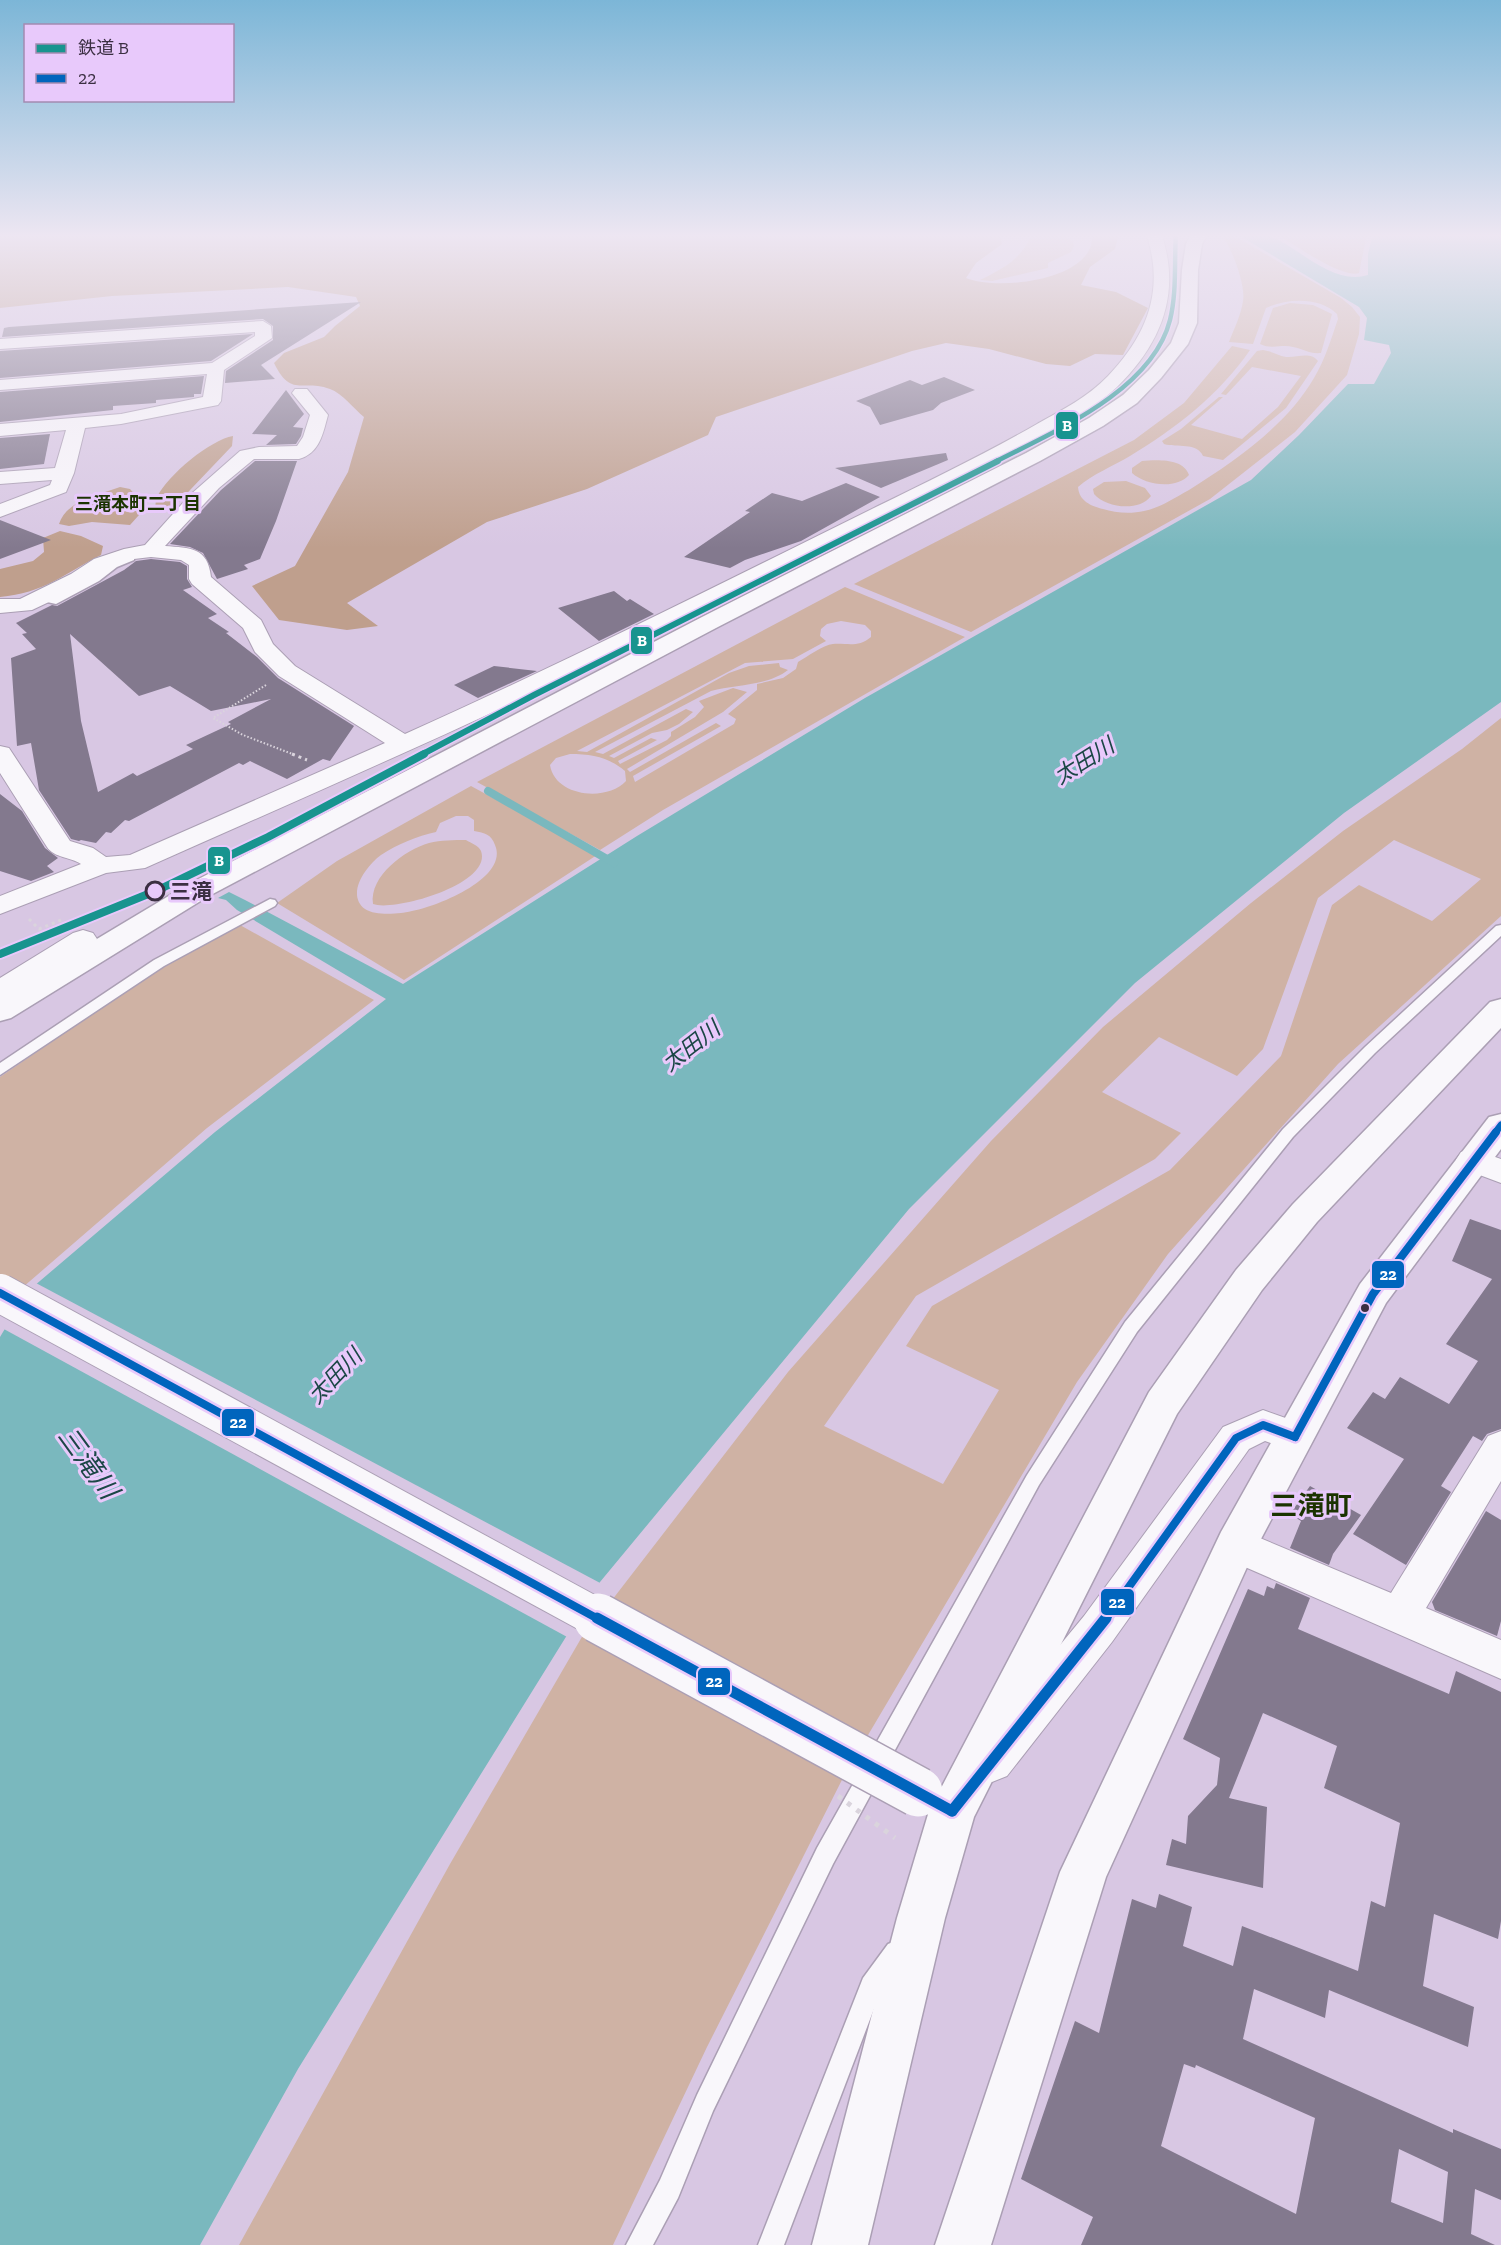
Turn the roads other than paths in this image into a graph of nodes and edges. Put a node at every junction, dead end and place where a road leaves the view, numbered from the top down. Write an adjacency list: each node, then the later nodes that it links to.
1 (87, 338): 5 (street)
2 (264, 338): 7 (street)
3 (1147, 338): 20 (street)
4 (1182, 338): 29 (street)
5 (54, 340): 6 (street)
6 (0, 344)
7 (216, 368): 8 (street); 10 (street)
8 (0, 385)
9 (302, 393): 15 (street)
10 (77, 423): 11 (street); 12 (street)
11 (0, 429)
12 (64, 473): 13 (street); 14 (street)
13 (0, 478)
14 (0, 511)
15 (151, 551): 16 (lane); 17 (street); 20 (street)
16 (52, 602)
17 (24, 605): 18 (street); 19 (street)
18 (0, 606)
19 (0, 624)
20 (404, 744): 22 (street)
21 (0, 753): 22 (street)
22 (101, 866): 24 (street)
23 (270, 903): 30 (lane)
24 (0, 906)
25 (1501, 929): 41 (lane)
26 (83, 939): 27 (street)
27 (0, 991)
28 (1501, 1009): 39 (street)
29 (0, 1011)
30 (0, 1070)
31 (1501, 1125): 32 (street)
32 (1486, 1166): 34 (street)
33 (0, 1293): 39 (street, bridge)
34 (1295, 1437): 36 (street); 39 (street)
35 (1501, 1447): 37 (street)
36 (1236, 1545): 37 (street); 44 (street)
37 (1399, 1616): 38 (street)
38 (1501, 1660)
39 (935, 1801): 40 (street)
40 (921, 1918): 42 (lane); 43 (street)
41 (639, 2245)
42 (771, 2245)
43 (840, 2245)
44 (963, 2245)

